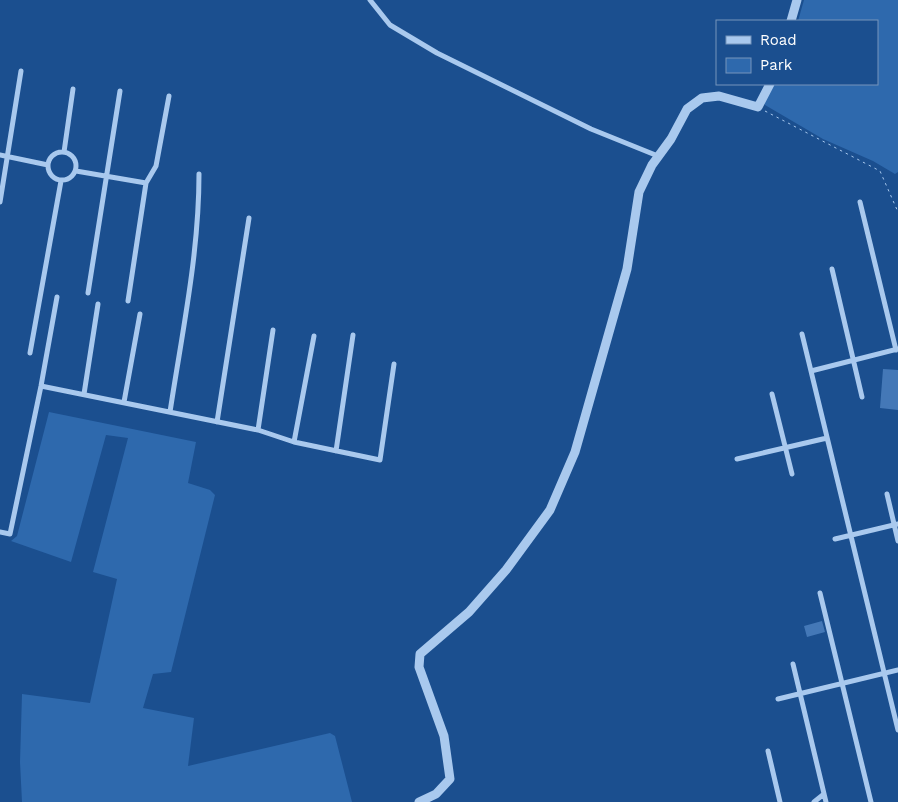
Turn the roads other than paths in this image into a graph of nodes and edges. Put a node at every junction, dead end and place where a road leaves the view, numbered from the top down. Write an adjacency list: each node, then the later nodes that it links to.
1 (370, 0): 12 (street)
2 (797, 0): 3 (street)
3 (791, 20)
4 (21, 71): 11 (street)
5 (769, 85): 12 (street)
6 (73, 89): 9 (street)
7 (120, 91): 16 (street)
8 (169, 96): 18 (street)
9 (64, 152): 13 (street); 14 (street)
10 (0, 155): 11 (street)
11 (8, 156): 13 (street); 19 (street)
12 (658, 156): 67 (street)
13 (48, 165): 17 (street)
14 (76, 171): 16 (street); 17 (street)
15 (199, 174): 42 (street)
16 (107, 176): 18 (street); 23 (street)
17 (61, 180): 33 (street)
18 (146, 183): 25 (street)
19 (0, 202)
20 (860, 202): 32 (street)
21 (249, 218): 43 (street)
22 (832, 270): 34 (street)
23 (88, 293)
24 (57, 298): 37 (street)
25 (128, 301)
26 (98, 304): 38 (street)
27 (140, 314): 41 (street)
28 (273, 330): 44 (street)
29 (802, 334): 36 (street)
30 (353, 335): 48 (street)
31 (314, 336): 46 (street)
32 (897, 350): 34 (street)
33 (30, 354)
34 (854, 360): 36 (street); 40 (street)
35 (394, 364): 48 (street)
36 (811, 371): 45 (street)
37 (41, 386): 38 (street); 53 (street)
38 (84, 394): 41 (street)
39 (772, 394): 47 (street)
40 (862, 397)
41 (124, 402): 42 (street)
42 (170, 412): 43 (street)
43 (217, 422): 44 (street)
44 (258, 430): 46 (street)
45 (827, 438): 47 (street); 54 (street)
46 (294, 442): 48 (street)
47 (785, 448): 49 (street); 50 (street)
48 (336, 451)
49 (737, 459)
50 (792, 474)
51 (887, 494): 52 (street)
52 (896, 525): 54 (street); 56 (street)
53 (0, 532)
54 (851, 536): 55 (street); 60 (street)
55 (835, 540)
56 (898, 541)
57 (820, 593): 61 (street)
58 (793, 664): 62 (street)
59 (898, 670): 60 (street)
60 (884, 673): 61 (street); 64 (street)
61 (842, 684): 62 (street); 71 (street)
62 (800, 694): 63 (street); 66 (street)
63 (778, 699)
64 (898, 730)
65 (768, 751): 68 (street)
66 (824, 794): 69 (street); 70 (street)
67 (419, 802)
68 (780, 802)
69 (814, 802)
70 (826, 802)
71 (870, 802)

